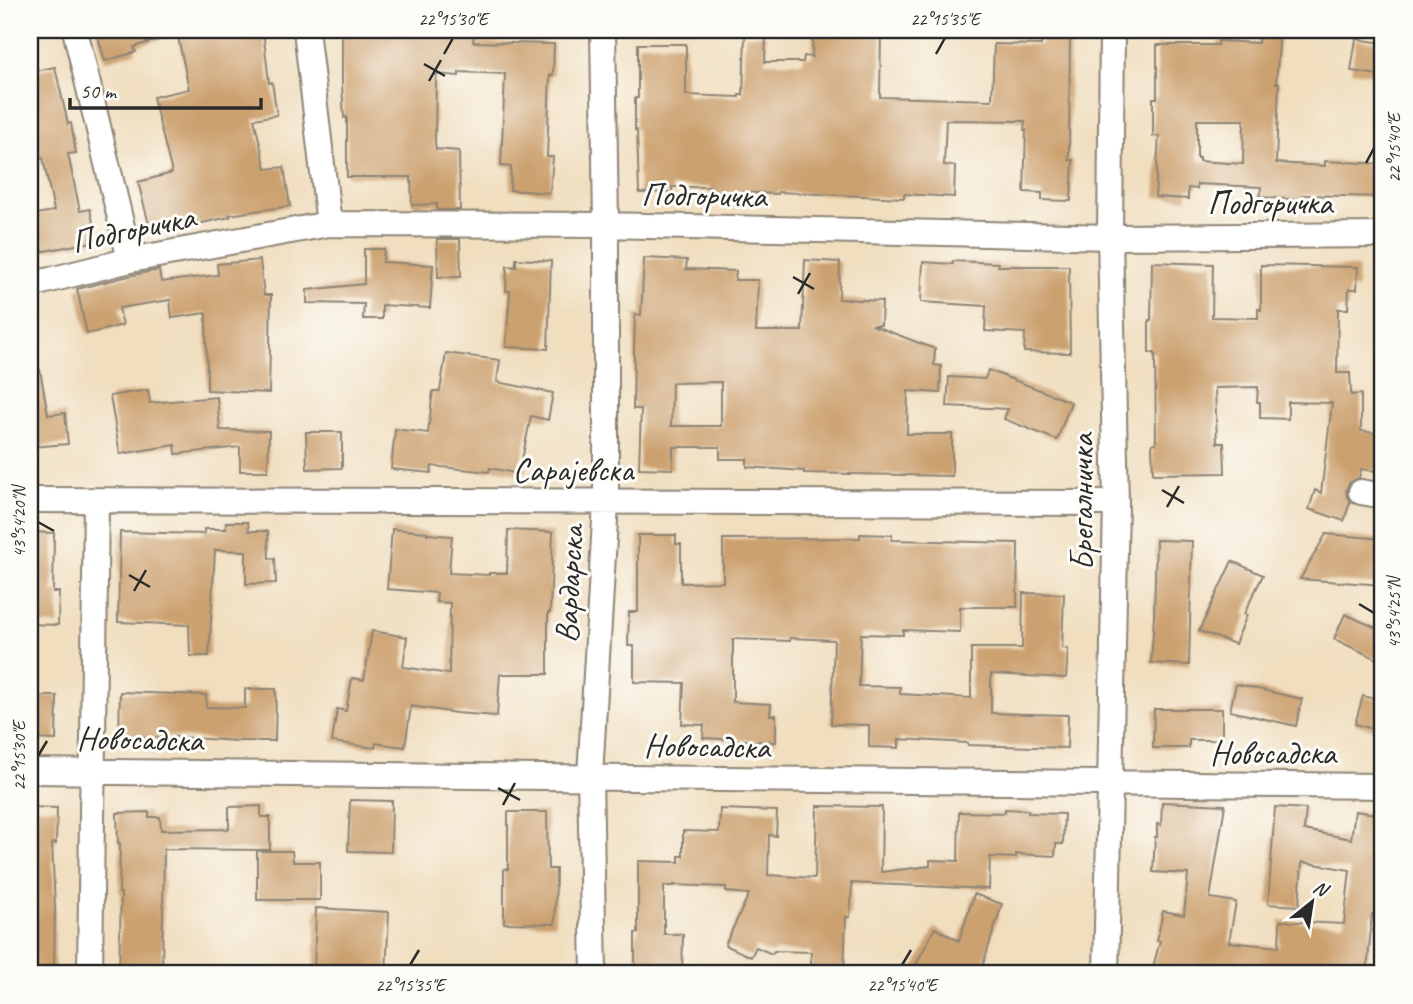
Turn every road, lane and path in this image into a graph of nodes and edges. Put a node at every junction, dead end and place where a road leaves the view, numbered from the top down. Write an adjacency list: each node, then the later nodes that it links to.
1 (75, 30): 9 (street)
2 (306, 30): 5 (street)
3 (603, 30): 6 (street, Вардарска)
4 (1112, 30): 8 (street, Брегалничка)
5 (329, 224): 6 (street, Подгоричка); 9 (street, Подгоричка)
6 (606, 225): 8 (street, Подгоричка); 13 (street, Вардарска)
7 (1383, 235): 8 (street, Подгоричка)
8 (1111, 237): 14 (street, Брегалничка)
9 (130, 260): 10 (street, Подгоричка)
10 (30, 285)
11 (30, 500): 12 (street, Сарајевска)
12 (96, 501): 13 (street, Сарајевска); 16 (street)
13 (606, 503): 14 (street, Сарајевска); 17 (street, Вардарска)
14 (1116, 503): 18 (street, Брегалничка)
15 (30, 771): 16 (street, Новосадска)
16 (92, 771): 17 (street, Новосадска); 20 (street)
17 (590, 776): 18 (street, Новосадска); 21 (street, Вардарска)
18 (1110, 785): 19 (street, Новосадска); 22 (street, Брегалничка)
19 (1383, 786)
20 (90, 974)
21 (594, 974)
22 (1106, 974)

